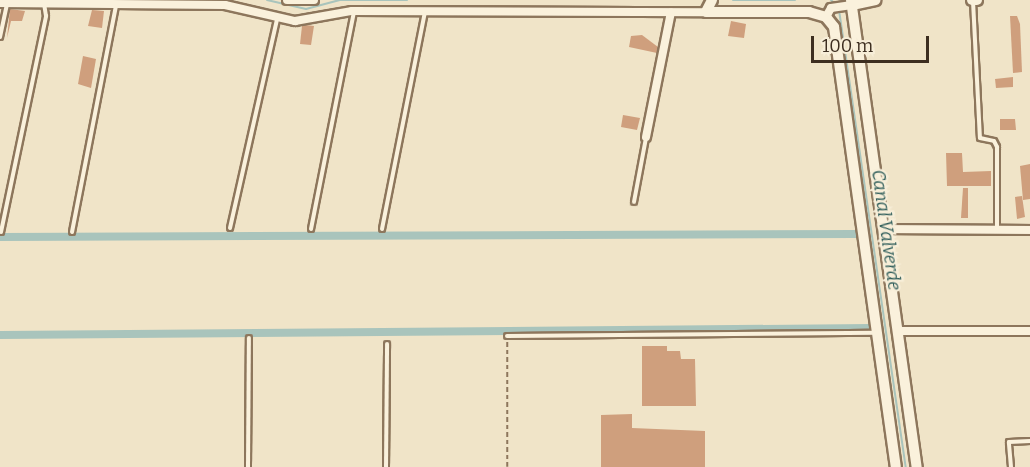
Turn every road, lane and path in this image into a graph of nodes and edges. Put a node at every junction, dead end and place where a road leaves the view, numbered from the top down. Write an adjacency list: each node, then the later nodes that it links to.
1 (254, 0): 11 (street)
2 (286, 0): 3 (street)
3 (314, 0)
4 (875, 0): 8 (street)
5 (974, 0): 24 (lane)
6 (49, 2): 7 (street); 9 (street); 26 (lane)
7 (4, 3): 17 (lane)
8 (849, 3): 15 (street); 23 (street)
9 (116, 4): 11 (street); 27 (lane)
10 (709, 5): 14 (street); 15 (street)
11 (258, 10): 16 (street)
12 (354, 11): 13 (street); 16 (street); 21 (lane)
13 (425, 11): 14 (street); 22 (lane)
14 (671, 12): 18 (street)
15 (829, 13): 30 (street)
16 (277, 19): 20 (lane)
17 (0, 37)
18 (646, 137): 19 (lane)
19 (634, 202)
20 (230, 228)
21 (311, 229)
22 (382, 229)
23 (885, 229): 24 (street); 28 (street)
24 (997, 229): 25 (street)
25 (1030, 230)
26 (2, 232)
27 (72, 232)
28 (900, 331): 29 (street); 39 (street)
29 (1030, 331)
30 (877, 333): 31 (lane); 38 (street)
31 (507, 336): 37 (path)
32 (249, 338): 35 (lane)
33 (387, 344): 36 (lane)
34 (1030, 441): 40 (lane)
35 (249, 467)
36 (386, 467)
37 (507, 467)
38 (896, 467)
39 (917, 467)
40 (1011, 467)

